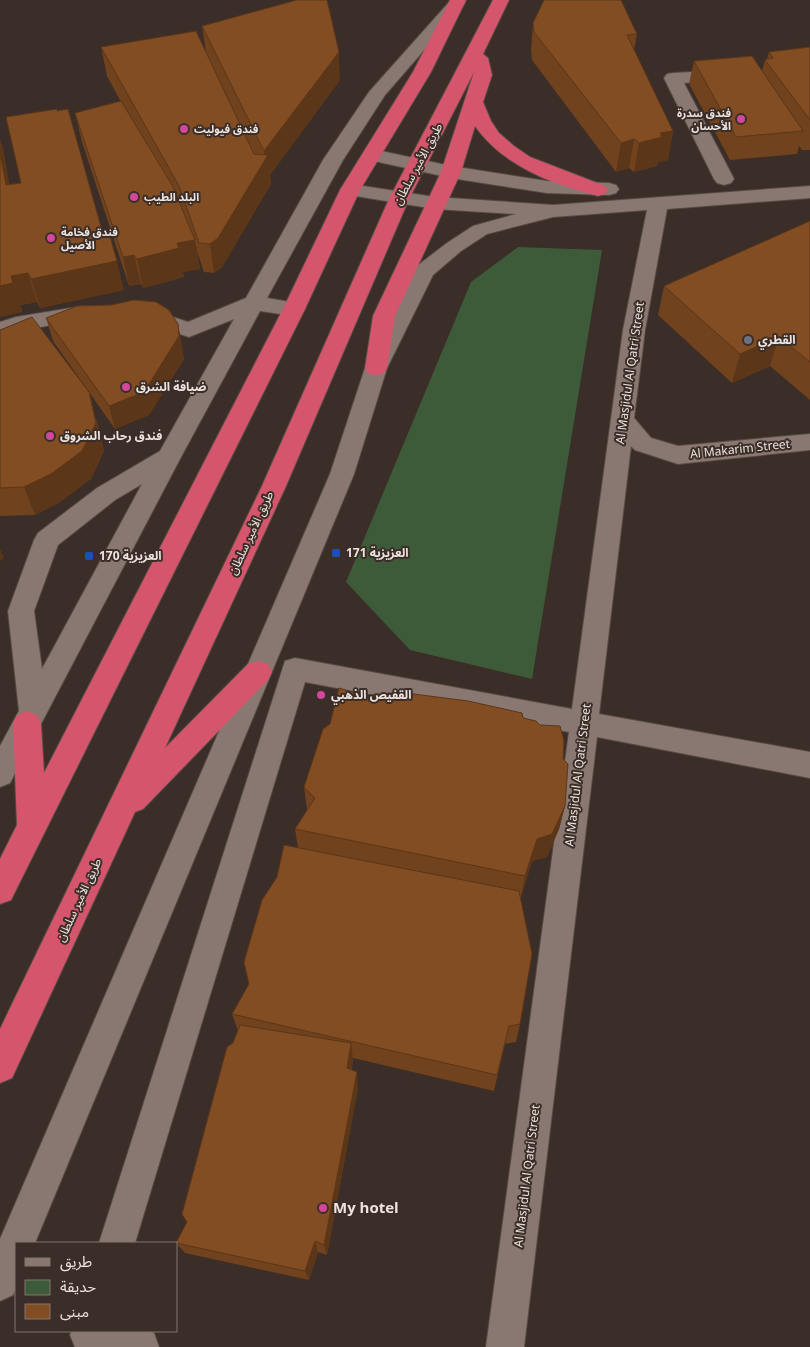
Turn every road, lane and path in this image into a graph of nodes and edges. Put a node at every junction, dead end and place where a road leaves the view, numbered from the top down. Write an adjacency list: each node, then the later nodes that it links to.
1 (501, 0): 3 (highway, طريق الأمير سلطان)
2 (458, 2): 6 (highway); 19 (street)
3 (477, 51): 5 (highway); 7 (highway, طريق الأمير سلطان)
4 (742, 74): 10 (street)
5 (474, 102): 8 (highway); 13 (highway)
6 (372, 155): 7 (street); 12 (highway)
7 (418, 166): 8 (street); 16 (highway, طريق الأمير سلطان)
8 (451, 172): 13 (street); 17 (highway)
9 (810, 174): 10 (street)
10 (743, 178): 11 (street)
11 (704, 181)
12 (350, 190): 16 (street); 20 (highway)
13 (598, 190): 15 (street)
14 (810, 192): 15 (street)
15 (652, 195): 18 (street); 23 (street, Al Masjidul Al Qatri Street)
16 (399, 199): 17 (street); 31 (highway, طريق الأمير سلطان)
17 (435, 203): 18 (street); 22 (highway)
18 (553, 211): 22 (street)
19 (253, 303): 20 (street); 21 (street); 25 (street)
20 (294, 309): 32 (highway)
21 (5, 326)
22 (376, 368): 26 (street)
23 (623, 420): 24 (street, Al Makarim Street); 28 (street, Al Masjidul Al Qatri Street)
24 (810, 442)
25 (169, 458): 27 (street); 27 (street)
26 (258, 672): 31 (highway); 35 (street)
27 (30, 717): 30 (street); 32 (highway)
28 (585, 724): 29 (street); 36 (street); 41 (street, Al Masjidul Al Qatri Street)
29 (810, 765)
30 (0, 774)
31 (118, 816): 34 (highway, طريق الأمير سلطان)
32 (32, 826): 33 (highway)
33 (0, 890)
34 (0, 1066)
35 (18, 1242)
36 (118, 1242)
37 (15, 1248): 38 (street)
38 (0, 1282)
39 (88, 1338): 40 (street)
40 (140, 1347)
41 (505, 1347)

